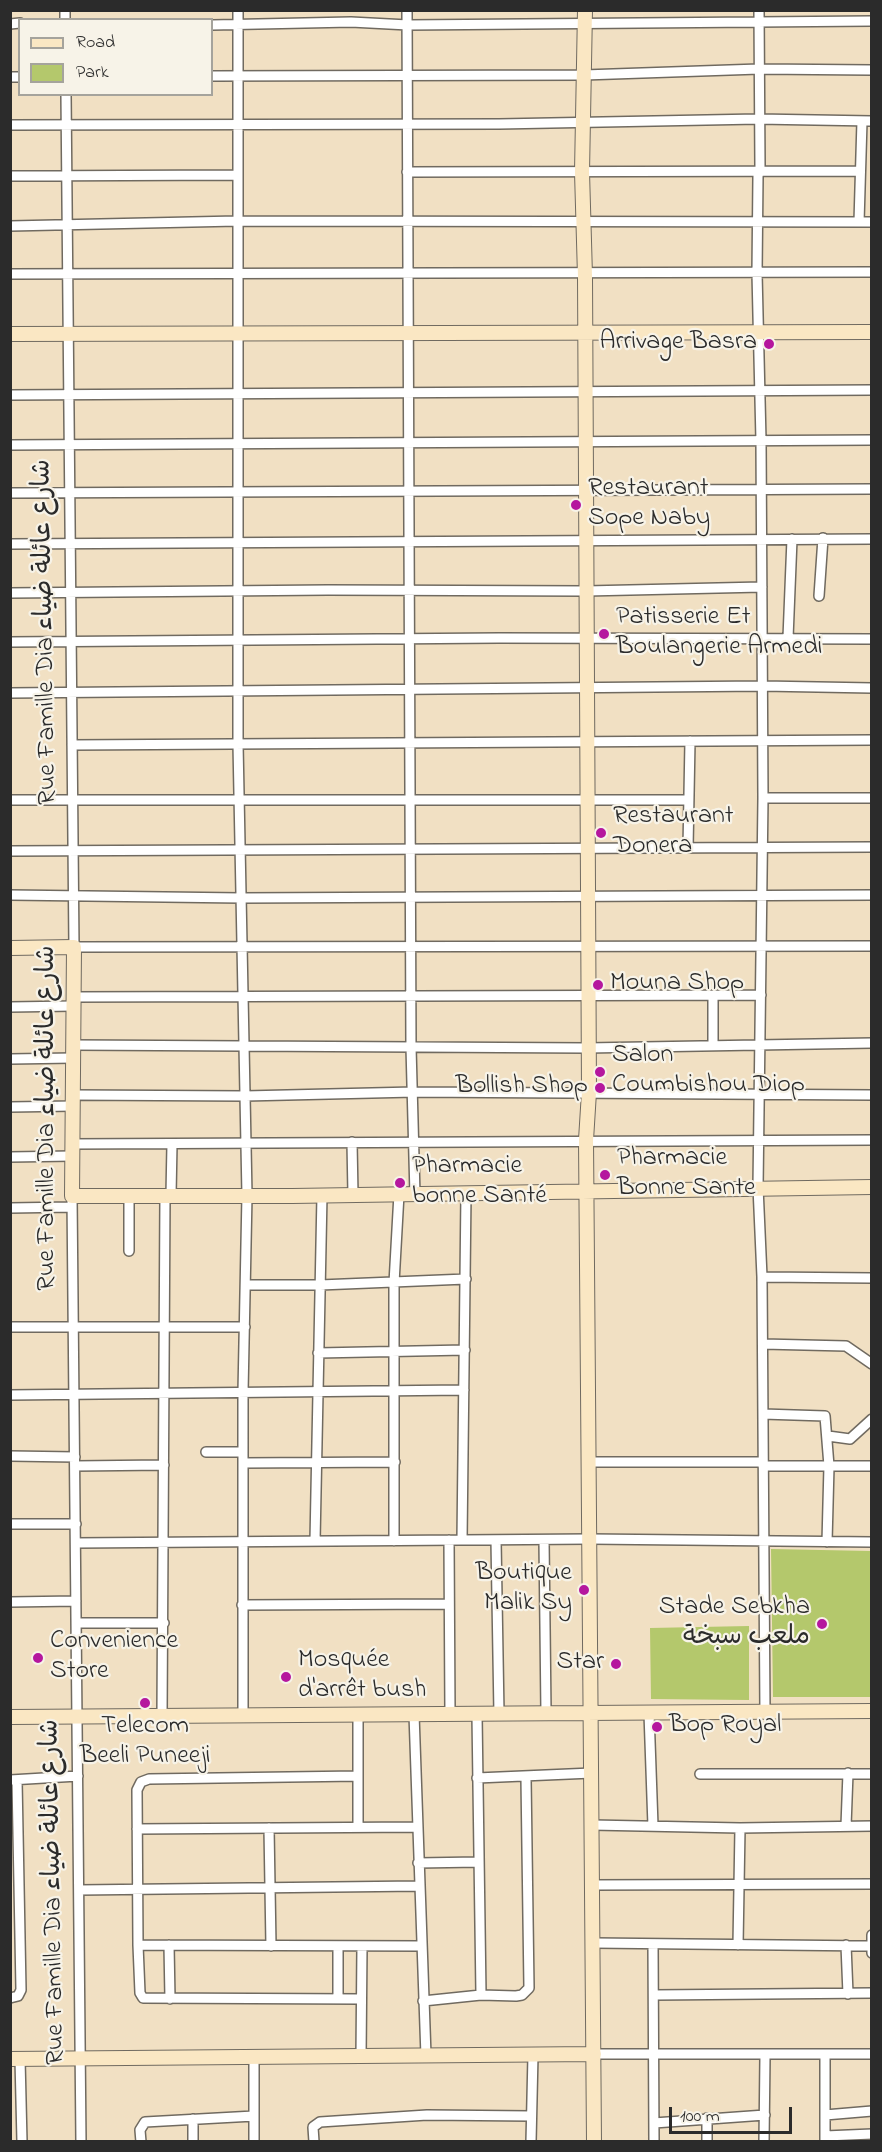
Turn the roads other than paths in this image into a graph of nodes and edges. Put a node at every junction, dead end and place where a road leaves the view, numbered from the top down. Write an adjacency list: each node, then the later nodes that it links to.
1 (238, 10): 8 (street)
2 (407, 10): 7 (street)
3 (759, 15): 4 (street); 5 (street); 9 (street)
4 (585, 16): 7 (street); 11 (street)
5 (872, 21)
6 (213, 25): 8 (street)
7 (408, 25): 8 (street); 14 (street)
8 (238, 26): 13 (street)
9 (759, 69): 10 (street); 11 (street); 16 (street)
10 (872, 70)
11 (584, 75): 14 (street); 17 (street)
12 (213, 76): 13 (street)
13 (238, 76): 14 (street); 22 (street)
14 (406, 76): 19 (street)
15 (66, 96): 21 (street, Rue Famille Dia شارع عائلة ضياء)
16 (758, 119): 17 (street); 18 (street); 23 (street)
17 (584, 121): 19 (street); 26 (street)
18 (867, 121): 24 (street)
19 (406, 124): 22 (street); 25 (street)
20 (10, 125): 21 (street)
21 (66, 125): 22 (street); 29 (street, Rue Famille Dia شارع عائلة ضياء)
22 (238, 125): 27 (street)
23 (760, 170): 24 (street); 26 (street); 32 (street)
24 (858, 171): 33 (street)
25 (407, 172): 26 (street); 31 (street)
26 (582, 172): 35 (street)
27 (238, 175): 29 (street); 30 (street)
28 (10, 176): 29 (street)
29 (66, 176): 37 (street, Rue Famille Dia شارع عائلة ضياء)
30 (237, 221): 31 (street); 37 (street); 40 (street)
31 (407, 222): 35 (street); 38 (street)
32 (757, 222): 33 (street); 35 (street); 42 (street)
33 (859, 222): 34 (street)
34 (872, 222)
35 (585, 223): 41 (street)
36 (10, 226): 37 (street)
37 (66, 226): 44 (street, Rue Famille Dia شارع عائلة ضياء)
38 (407, 272): 40 (street); 41 (street); 45 (street)
39 (872, 272): 42 (street)
40 (238, 273): 44 (street); 46 (street)
41 (585, 273): 42 (street); 50 (street)
42 (757, 273): 47 (street)
43 (10, 274): 44 (street)
44 (67, 275): 49 (street, Rue Famille Dia شارع عائلة ضياء)
45 (407, 331): 46 (street); 50 (street); 54 (street)
46 (239, 332): 49 (street); 56 (street)
47 (757, 332): 48 (street); 50 (street); 53 (street)
48 (872, 332)
49 (67, 333): 51 (street); 58 (street, Rue Famille Dia شارع عائلة ضياء)
50 (585, 333): 55 (street)
51 (10, 334)
52 (872, 390): 53 (street)
53 (760, 391): 55 (street); 61 (street)
54 (408, 392): 55 (street); 56 (street); 62 (street)
55 (585, 392): 60 (street)
56 (239, 393): 58 (street); 63 (street)
57 (10, 395): 58 (street)
58 (68, 395): 65 (street, Rue Famille Dia شارع عائلة ضياء)
59 (872, 440): 61 (street)
60 (586, 441): 61 (street); 62 (street); 67 (street)
61 (761, 441): 70 (street)
62 (408, 442): 63 (street); 69 (street)
63 (238, 443): 65 (street); 68 (street)
64 (10, 445): 65 (street)
65 (69, 445): 72 (street, Rue Famille Dia شارع عائلة ضياء)
66 (872, 489): 70 (street)
67 (585, 490): 69 (street); 70 (street); 75 (street)
68 (238, 491): 69 (street); 72 (street); 78 (street)
69 (408, 491): 79 (street)
70 (761, 491): 73 (street)
71 (10, 493): 72 (street)
72 (69, 493): 81 (street, Rue Famille Dia شارع عائلة ضياء)
73 (761, 538): 75 (street); 76 (street); 82 (street)
74 (823, 538): 76 (street); 77 (street); 88 (street)
75 (586, 539): 79 (street); 85 (street)
76 (792, 539): 90 (street)
77 (872, 539)
78 (238, 541): 79 (street); 81 (street); 84 (street)
79 (408, 541): 83 (street)
80 (10, 544): 81 (street)
81 (70, 544): 87 (street, Rue Famille Dia شارع عائلة ضياء)
82 (762, 587): 85 (street); 89 (street)
83 (409, 590): 84 (street); 85 (street); 92 (street)
84 (238, 591): 87 (street); 91 (street)
85 (586, 591): 93 (street)
86 (10, 593): 87 (street)
87 (70, 593): 95 (street, Rue Famille Dia شارع عائلة ضياء)
88 (819, 596)
89 (761, 638): 90 (street); 93 (street); 97 (street)
90 (788, 638): 94 (street)
91 (238, 639): 92 (street); 95 (street); 100 (street)
92 (409, 639): 93 (street); 99 (street)
93 (586, 639): 101 (street)
94 (872, 639)
95 (70, 640): 96 (street); 103 (street, Rue Famille Dia شارع عائلة ضياء)
96 (10, 642)
97 (763, 686): 98 (street); 101 (street); 104 (street)
98 (872, 688)
99 (409, 689): 100 (street); 101 (street); 108 (street)
100 (238, 690): 103 (street); 109 (street)
101 (586, 690): 107 (street)
102 (10, 693): 103 (street)
103 (71, 693): 110 (street, Rue Famille Dia شارع عائلة ضياء)
104 (763, 740): 105 (street); 106 (street); 111 (street)
105 (872, 740)
106 (690, 741): 107 (street); 118 (street)
107 (586, 742): 108 (street); 117 (street)
108 (410, 743): 109 (street); 116 (street)
109 (238, 744): 110 (street); 115 (street)
110 (72, 745): 114 (street, Rue Famille Dia شارع عائلة ضياء)
111 (763, 798): 112 (street); 122 (street)
112 (872, 798)
113 (10, 800): 114 (street)
114 (72, 800): 115 (street); 124 (street, Rue Famille Dia شارع عائلة ضياء)
115 (239, 800): 116 (street); 125 (street)
116 (410, 800): 117 (street); 123 (street)
117 (586, 800): 118 (street); 120 (street)
118 (688, 800): 121 (street)
119 (872, 847): 122 (street)
120 (587, 848): 121 (street); 123 (street); 133 (street)
121 (688, 848): 122 (street)
122 (762, 848): 129 (street)
123 (410, 849): 125 (street); 132 (street)
124 (73, 850): 125 (street); 126 (street); 128 (street, Rue Famille Dia شارع عائلة ضياء)
125 (240, 850): 131 (street)
126 (10, 851)
127 (10, 895): 128 (street)
128 (73, 895): 131 (street); 137 (street, Rue Famille Dia شارع عائلة ضياء)
129 (762, 895): 130 (street); 133 (street); 134 (street)
130 (872, 895)
131 (241, 897): 132 (street); 138 (street)
132 (411, 897): 133 (street); 139 (street)
133 (587, 897): 135 (street)
134 (762, 945): 135 (street); 136 (street); 141 (street)
135 (587, 946): 139 (street); 142 (street)
136 (872, 946)
137 (74, 947): 138 (street); 140 (street); 146 (street, Rue Famille Dia شارع عائلة ضياء)
138 (242, 947): 139 (street); 144 (street)
139 (411, 947): 145 (street)
140 (10, 948)
141 (761, 995): 143 (street); 150 (street)
142 (587, 996): 143 (street); 145 (street); 153 (street)
143 (713, 996): 149 (street)
144 (243, 997): 145 (street); 146 (street); 151 (street)
145 (411, 997): 152 (street)
146 (74, 1002): 147 (street); 154 (street, Rue Famille Dia شارع عائلة ضياء)
147 (10, 1007)
148 (872, 1043): 150 (street)
149 (713, 1044): 150 (street); 153 (street)
150 (759, 1044): 160 (street)
151 (244, 1046): 152 (street); 154 (street); 159 (street)
152 (411, 1047): 153 (street); 156 (street)
153 (587, 1048): 157 (street)
154 (73, 1052): 155 (street); 161 (street, Rue Famille Dia شارع عائلة ضياء)
155 (10, 1059)
156 (414, 1092): 157 (street); 159 (street); 167 (street)
157 (589, 1092): 160 (street); 164 (street)
158 (872, 1095): 160 (street)
159 (245, 1096): 161 (street); 169 (street)
160 (759, 1096): 163 (street)
161 (73, 1101): 162 (street); 170 (street, Rue Famille Dia شارع عائلة ضياء)
162 (10, 1107)
163 (759, 1139): 164 (street); 165 (street); 172 (street)
164 (586, 1140): 167 (street); 174 (street)
165 (872, 1140)
166 (352, 1142): 167 (street); 169 (street); 181 (street)
167 (416, 1142): 182 (street)
168 (172, 1144): 169 (street); 170 (street); 178 (street)
169 (246, 1144): 179 (street)
170 (72, 1150): 171 (street); 183 (street, Rue Famille Dia شارع عائلة ضياء)
171 (10, 1157)
172 (758, 1187): 173 (street); 174 (street); 186 (street)
173 (872, 1187)
174 (587, 1191): 175 (street); 217 (street)
175 (466, 1193): 182 (street); 188 (street)
176 (399, 1194): 181 (street); 182 (street); 189 (street)
177 (129, 1195): 178 (street); 183 (street); 185 (street)
178 (168, 1195): 179 (street); 194 (street)
179 (247, 1195): 180 (street); 190 (street)
180 (322, 1195): 181 (street); 191 (street)
181 (353, 1195)
182 (415, 1195)
183 (72, 1201): 184 (street); 193 (street, Rue Famille Dia شارع عائلة ضياء)
184 (10, 1208)
185 (129, 1251)
186 (762, 1277): 187 (street); 196 (street)
187 (872, 1278)
188 (466, 1279): 189 (street); 198 (street)
189 (394, 1283): 191 (street); 197 (street)
190 (247, 1285): 191 (street); 195 (street)
191 (320, 1285): 199 (street)
192 (10, 1327): 193 (street)
193 (74, 1327): 194 (street); 205 (street, Rue Famille Dia شارع عائلة ضياء)
194 (165, 1327): 195 (street); 206 (street)
195 (244, 1327): 203 (street)
196 (763, 1344): 200 (street); 208 (street)
197 (394, 1350): 198 (street); 199 (street); 201 (street)
198 (465, 1350): 202 (street)
199 (318, 1353): 204 (street)
200 (872, 1364)
201 (394, 1389): 202 (street); 204 (street); 216 (street)
202 (464, 1390): 227 (street)
203 (243, 1392): 204 (street); 206 (street); 212 (street)
204 (317, 1392): 215 (street)
205 (74, 1394): 206 (street); 207 (street); 214 (street, Rue Famille Dia شارع عائلة ضياء)
206 (165, 1394): 220 (street)
207 (10, 1395)
208 (763, 1414): 210 (street); 219 (street)
209 (872, 1419): 210 (street)
210 (828, 1436): 221 (street)
211 (206, 1452): 212 (street)
212 (243, 1452): 218 (street)
213 (10, 1456): 214 (street)
214 (75, 1461): 220 (street); 224 (street, Rue Famille Dia شارع عائلة ضياء)
215 (316, 1462): 216 (street); 218 (street); 230 (street)
216 (395, 1462): 231 (street)
217 (590, 1462): 219 (street); 225 (street)
218 (243, 1463): 232 (street)
219 (763, 1464): 221 (street); 233 (street)
220 (164, 1465): 237 (street)
221 (829, 1466): 222 (street); 234 (street)
222 (872, 1466)
223 (10, 1524): 224 (street)
224 (76, 1524): 236 (street, Rue Famille Dia شارع عائلة ضياء)
225 (590, 1539): 229 (street); 233 (street); 247 (street)
226 (449, 1540): 227 (street); 231 (street); 240 (street)
227 (462, 1540): 228 (street)
228 (496, 1540): 229 (street); 250 (street)
229 (544, 1540): 246 (street)
230 (315, 1541): 231 (street); 232 (street)
231 (394, 1541)
232 (242, 1542): 237 (street); 241 (street)
233 (764, 1542): 234 (street); 245 (street)
234 (827, 1542): 235 (street)
235 (872, 1542)
236 (76, 1543): 237 (street); 238 (street, Rue Famille Dia شارع عائلة ضياء)
237 (164, 1544): 243 (street)
238 (76, 1601): 239 (street); 242 (street, Rue Famille Dia شارع عائلة ضياء)
239 (10, 1602)
240 (448, 1604): 241 (street); 253 (street)
241 (243, 1605): 251 (street)
242 (77, 1623): 243 (street); 257 (street, Rue Famille Dia شارع عائلة ضياء)
243 (164, 1623): 255 (street)
244 (872, 1711): 245 (street)
245 (765, 1712): 248 (street)
246 (546, 1713): 247 (street); 250 (street)
247 (591, 1713): 248 (street); 258 (street)
248 (649, 1713): 268 (street)
249 (414, 1714): 252 (street); 253 (street); 272 (street)
250 (499, 1714): 254 (street)
251 (243, 1715): 252 (street); 255 (street)
252 (358, 1715): 263 (street)
253 (450, 1715): 254 (street)
254 (477, 1715): 264 (street)
255 (162, 1716): 257 (street)
256 (10, 1717): 257 (street)
257 (78, 1717): 262 (street, Rue Famille Dia شارع عائلة ضياء)
258 (592, 1773): 265 (street); 267 (street)
259 (848, 1773): 260 (street); 261 (street); 269 (street)
260 (700, 1774)
261 (872, 1774)
262 (78, 1776): 266 (street); 284 (street, Rue Famille Dia شارع عائلة ضياء)
263 (358, 1776): 271 (street); 275 (street)
264 (477, 1778): 265 (street); 276 (street)
265 (526, 1778): 300 (street)
266 (14, 1780): 302 (street)
267 (592, 1825): 268 (street); 280 (street)
268 (653, 1826): 274 (street)
269 (846, 1826): 270 (street); 274 (street)
270 (872, 1826)
271 (358, 1827): 272 (street); 273 (street)
272 (417, 1827): 277 (street)
273 (269, 1828): 275 (street); 282 (street)
274 (740, 1828): 278 (street)
275 (137, 1829): 283 (street)
276 (478, 1862): 277 (street); 300 (street)
277 (418, 1863): 281 (street)
278 (740, 1884): 279 (street); 280 (street); 288 (street)
279 (872, 1884)
280 (594, 1885): 286 (street)
281 (419, 1886): 282 (street); 295 (street)
282 (270, 1887): 283 (street); 292 (street)
283 (138, 1889): 284 (street); 289 (street)
284 (80, 1890): 317 (street, Rue Famille Dia شارع عائلة ضياء)
285 (872, 1935): 296 (street)
286 (594, 1943): 287 (street); 307 (street)
287 (653, 1944): 288 (street); 301 (street)
288 (738, 1944): 291 (street)
289 (138, 1945): 290 (street); 303 (street)
290 (169, 1945): 292 (street); 303 (street)
291 (846, 1945): 296 (street); 299 (street)
292 (271, 1946): 293 (street)
293 (338, 1946): 294 (street); 304 (street)
294 (362, 1946): 295 (street); 305 (street)
295 (421, 1946): 306 (street)
296 (871, 1946): 297 (street)
297 (872, 1953)
298 (872, 1993): 299 (street)
299 (848, 1994): 301 (street)
300 (481, 1995): 306 (street)
301 (655, 1995): 308 (street)
302 (10, 1998)
303 (170, 1999): 304 (street)
304 (338, 1999): 305 (street)
305 (361, 1999): 314 (street)
306 (423, 2001): 311 (street)
307 (594, 2054): 308 (street); 310 (street); 337 (street)
308 (655, 2054): 312 (street); 327 (street)
309 (872, 2054): 313 (street)
310 (532, 2055): 311 (street); 322 (street)
311 (426, 2056): 314 (street)
312 (765, 2056): 313 (street); 319 (street)
313 (825, 2056): 320 (street)
314 (361, 2057): 315 (street)
315 (254, 2058): 317 (street); 321 (street)
316 (15, 2059): 317 (street); 326 (street)
317 (81, 2060): 331 (street, Rue Famille Dia شارع عائلة ضياء)
318 (872, 2111): 320 (street)
319 (765, 2115): 323 (street); 340 (street)
320 (825, 2115): 329 (street)
321 (254, 2116): 324 (street); 334 (street)
322 (531, 2116): 335 (street); 336 (street)
323 (707, 2118): 327 (street); 339 (street)
324 (193, 2119): 332 (street); 333 (street)
325 (10, 2122): 326 (street)
326 (22, 2123): 330 (street)
327 (654, 2123): 338 (street)
328 (872, 2134): 329 (street)
329 (825, 2139)
330 (22, 2142)
331 (81, 2142)
332 (141, 2142)
333 (194, 2142)
334 (254, 2142)
335 (314, 2142)
336 (531, 2142)
337 (594, 2142)
338 (654, 2142)
339 (707, 2142)
340 (764, 2142)

